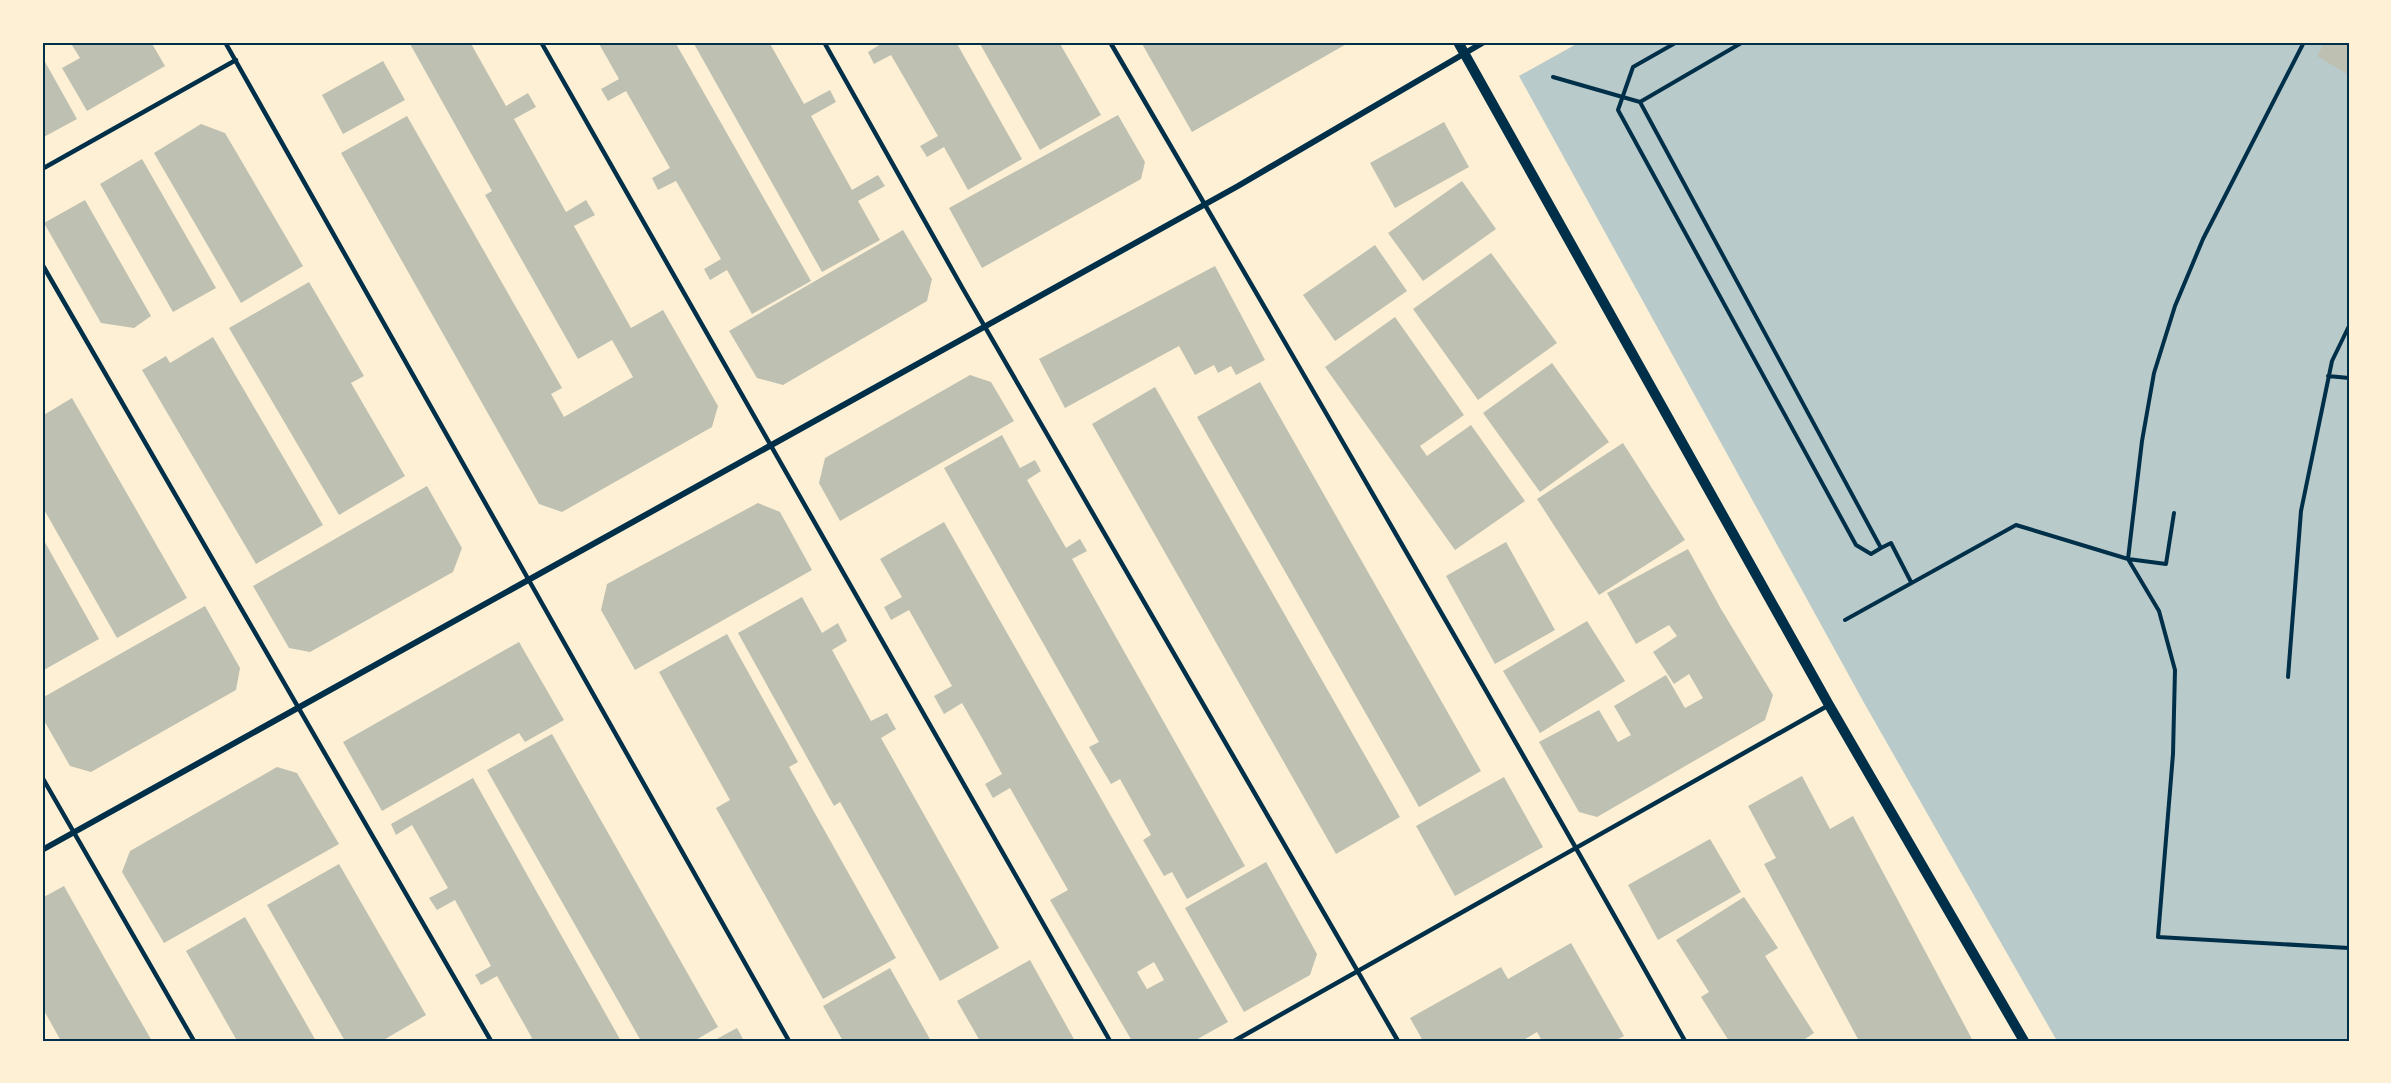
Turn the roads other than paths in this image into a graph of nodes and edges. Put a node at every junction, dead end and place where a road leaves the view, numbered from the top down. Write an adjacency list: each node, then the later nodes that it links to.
1 (225, 42): 8 (lane)
2 (541, 42): 13 (lane)
3 (824, 42): 12 (lane)
4 (1110, 42): 10 (lane)
5 (1458, 42): 7 (street)
6 (1484, 42): 7 (street)
7 (1464, 53): 10 (street); 15 (street)
8 (236, 60): 9 (lane); 14 (lane)
9 (42, 169)
10 (1205, 205): 12 (street); 19 (lane)
11 (42, 264): 16 (lane)
12 (985, 326): 13 (street); 21 (lane)
13 (770, 445): 14 (street); 25 (lane)
14 (527, 579): 16 (street); 24 (lane)
15 (1829, 705): 19 (lane); 29 (street)
16 (299, 707): 18 (street); 23 (lane)
17 (42, 777): 18 (lane)
18 (74, 832): 20 (street); 22 (lane)
19 (1576, 847): 21 (lane); 28 (lane)
20 (42, 850)
21 (1359, 970): 26 (lane); 27 (lane)
22 (194, 1041)
23 (491, 1041)
24 (789, 1041)
25 (1110, 1041)
26 (1234, 1041)
27 (1398, 1041)
28 (1685, 1041)
29 (2024, 1041)

